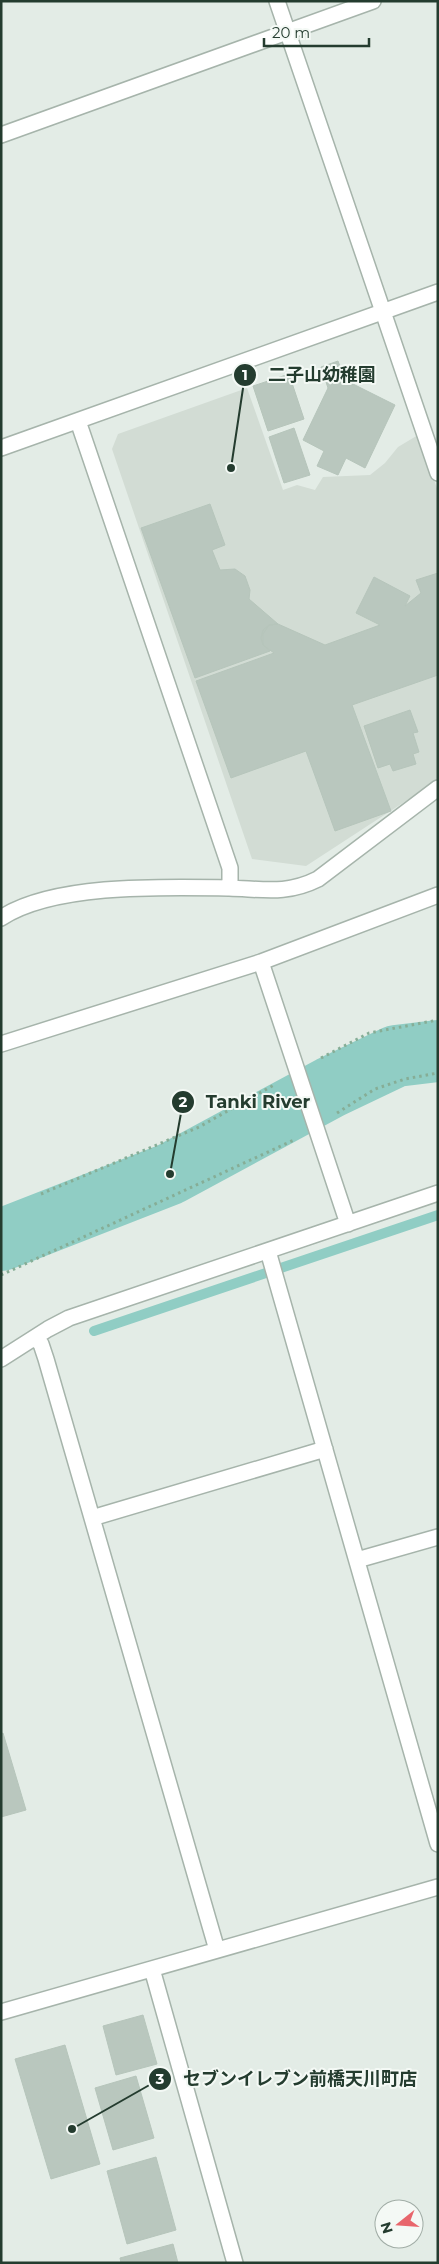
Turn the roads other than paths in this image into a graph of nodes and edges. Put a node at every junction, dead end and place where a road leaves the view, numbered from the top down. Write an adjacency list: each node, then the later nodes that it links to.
1 (277, 1): 3 (street)
2 (373, 1): 3 (street)
3 (288, 32): 4 (street); 6 (street)
4 (1, 135)
5 (438, 292): 6 (street)
6 (382, 312): 7 (street); 9 (street)
7 (78, 421): 8 (street); 11 (street)
8 (1, 448)
9 (438, 473)
10 (438, 788): 11 (street)
11 (230, 888): 13 (street)
12 (438, 894): 14 (street)
13 (1, 918)
14 (261, 962): 15 (street); 17 (street)
15 (1, 1044)
16 (438, 1194): 17 (street)
17 (348, 1224): 18 (street)
18 (268, 1251): 19 (street); 21 (street)
19 (35, 1338): 20 (street); 22 (street)
20 (1, 1359)
21 (325, 1449): 22 (street); 24 (street)
22 (92, 1518): 28 (street)
23 (438, 1537): 24 (street)
24 (357, 1560): 25 (street)
25 (433, 1804): 26 (street)
26 (438, 1844)
27 (438, 1887): 28 (street)
28 (217, 1950): 29 (street)
29 (152, 1969): 30 (street); 31 (street)
30 (1, 2012)
31 (235, 2263)

